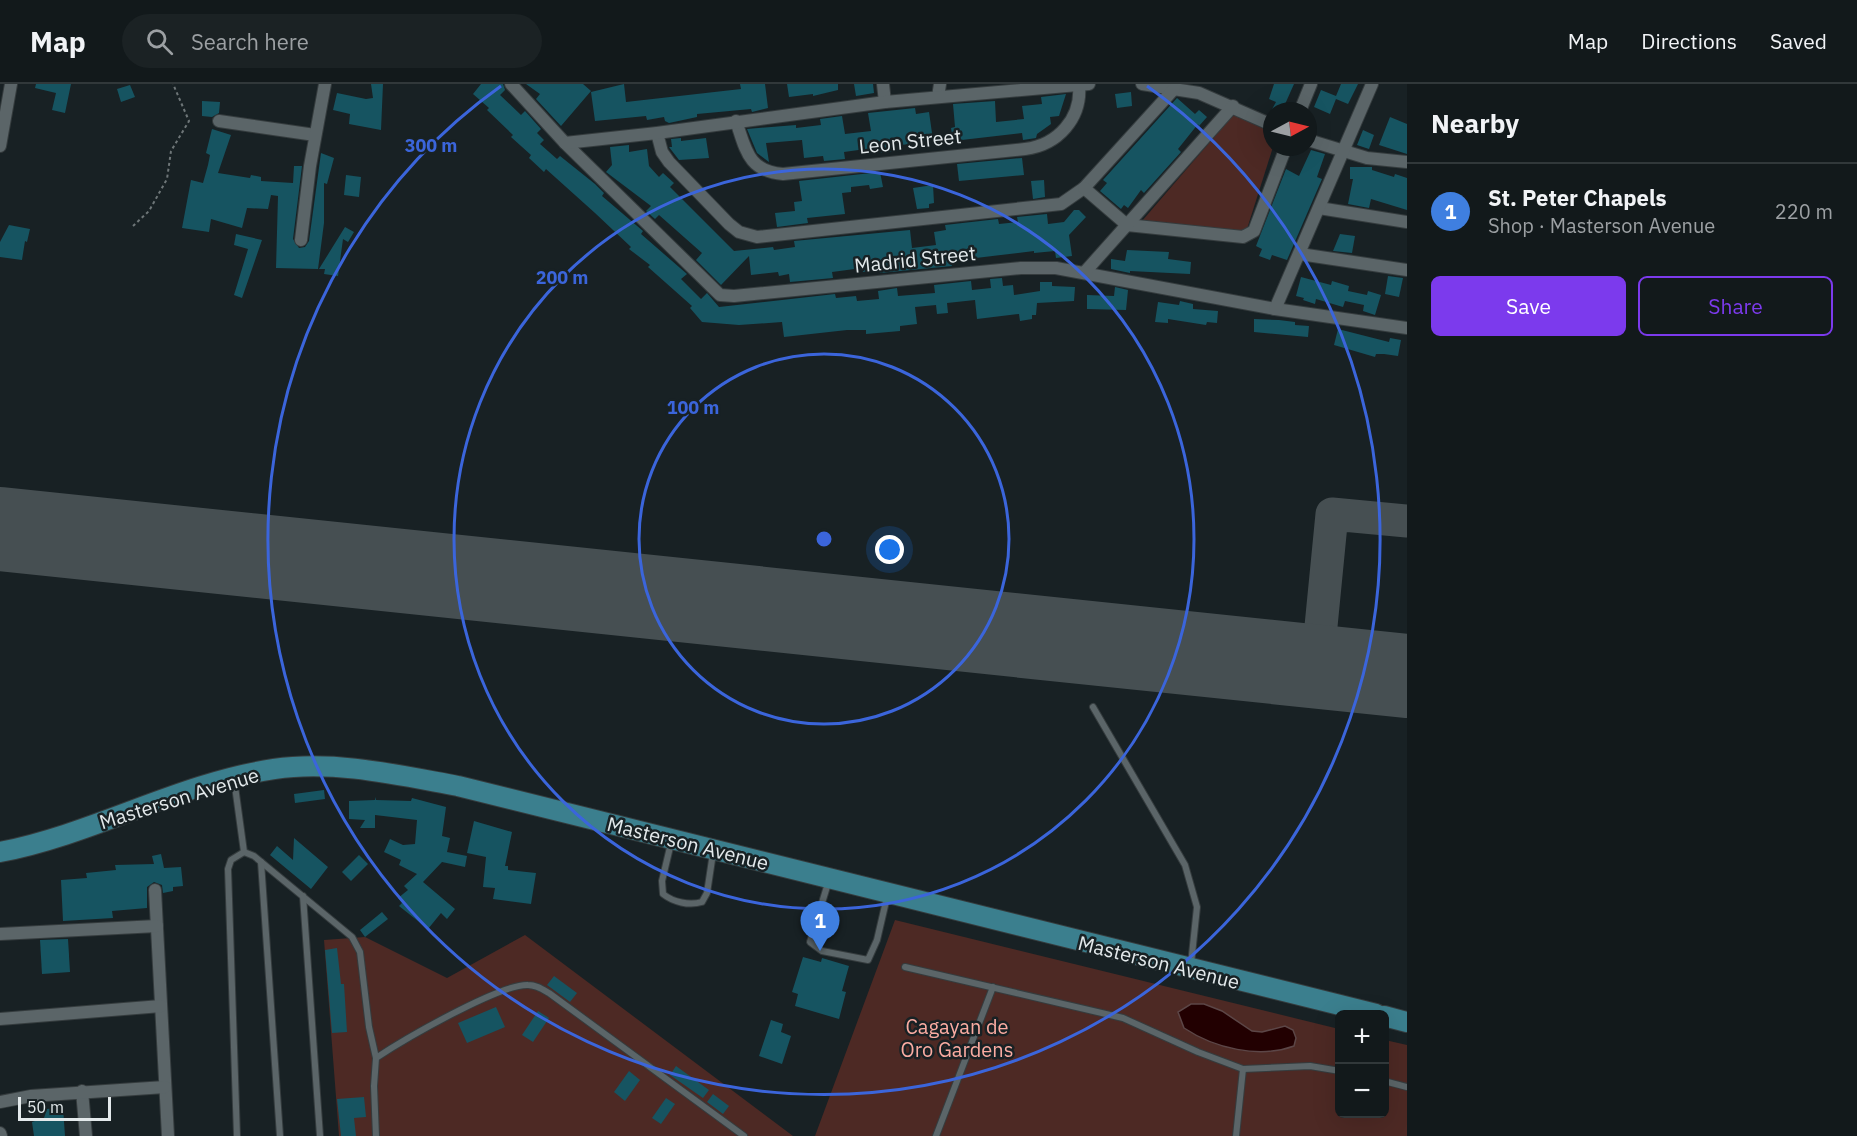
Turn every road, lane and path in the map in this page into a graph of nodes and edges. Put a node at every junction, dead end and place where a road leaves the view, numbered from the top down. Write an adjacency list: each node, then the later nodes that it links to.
1 (11, 84): 23 (street)
2 (173, 84): 31 (path)
3 (325, 84): 20 (street)
4 (511, 84): 21 (street, Madrid Street)
5 (883, 84): 13 (street)
6 (940, 84): 12 (street)
7 (1084, 84): 12 (street); 18 (street, Leon Street)
8 (1142, 84): 11 (street)
9 (1311, 84): 14 (street)
10 (1372, 84): 24 (street)
11 (1174, 89): 15 (street); 27 (street)
12 (938, 97): 13 (street)
13 (885, 102): 18 (street)
14 (1304, 102)
15 (1233, 106): 17 (street); 30 (street)
16 (219, 121): 20 (street)
17 (1263, 121)
18 (736, 122): 19 (street)
19 (657, 133): 21 (street); 27 (street)
20 (315, 135): 32 (street)
21 (565, 143): 35 (street, Madrid Street)
22 (1317, 143): 24 (street)
23 (0, 146)
24 (1343, 153): 26 (street); 28 (street)
25 (1283, 156): 30 (street)
26 (1407, 162)
27 (1084, 188): 30 (street)
28 (1319, 208): 29 (street); 33 (street)
29 (1407, 222)
30 (1127, 225): 35 (street)
31 (133, 226)
32 (301, 240)
33 (1300, 254): 34 (street); 36 (street)
34 (1407, 270)
35 (1084, 273): 36 (street, Madrid Street)
36 (1275, 309): 37 (street, Madrid Street)
37 (1407, 328)
38 (1093, 707): 52 (lane)
39 (234, 778): 40 (main road, Masterson Avenue); 42 (main road, Masterson Avenue); 43 (lane)
40 (672, 839): 41 (main road, Masterson Avenue); 41 (lane)
41 (714, 850): 45 (main road, Masterson Avenue)
42 (0, 852)
43 (244, 852): 44 (lane); 69 (lane)
44 (261, 862): 48 (lane); 70 (lane)
45 (830, 879): 47 (main road, Masterson Avenue); 47 (lane)
46 (155, 890): 49 (street)
47 (888, 893): 52 (main road, Masterson Avenue)
48 (303, 896): 59 (lane); 71 (lane)
49 (157, 926): 50 (street); 54 (street)
50 (0, 934)
51 (905, 967): 53 (lane)
52 (1190, 969): 55 (main road, Masterson Avenue)
53 (993, 987): 60 (lane); 74 (lane)
54 (161, 1006): 57 (street); 63 (street)
55 (1359, 1010)
56 (1389, 1017): 58 (main road)
57 (0, 1019)
58 (1407, 1022)
59 (376, 1058): 72 (lane); 73 (lane)
60 (1243, 1069): 61 (lane); 75 (lane)
61 (1335, 1070)
62 (1389, 1082): 64 (lane)
63 (165, 1087): 65 (street); 68 (street)
64 (1407, 1087)
65 (82, 1091): 66 (street); 67 (street)
66 (0, 1102)
67 (86, 1136)
68 (168, 1136)
69 (237, 1136)
70 (280, 1136)
71 (320, 1136)
72 (376, 1136)
73 (744, 1136)
74 (936, 1136)
75 (1236, 1136)

